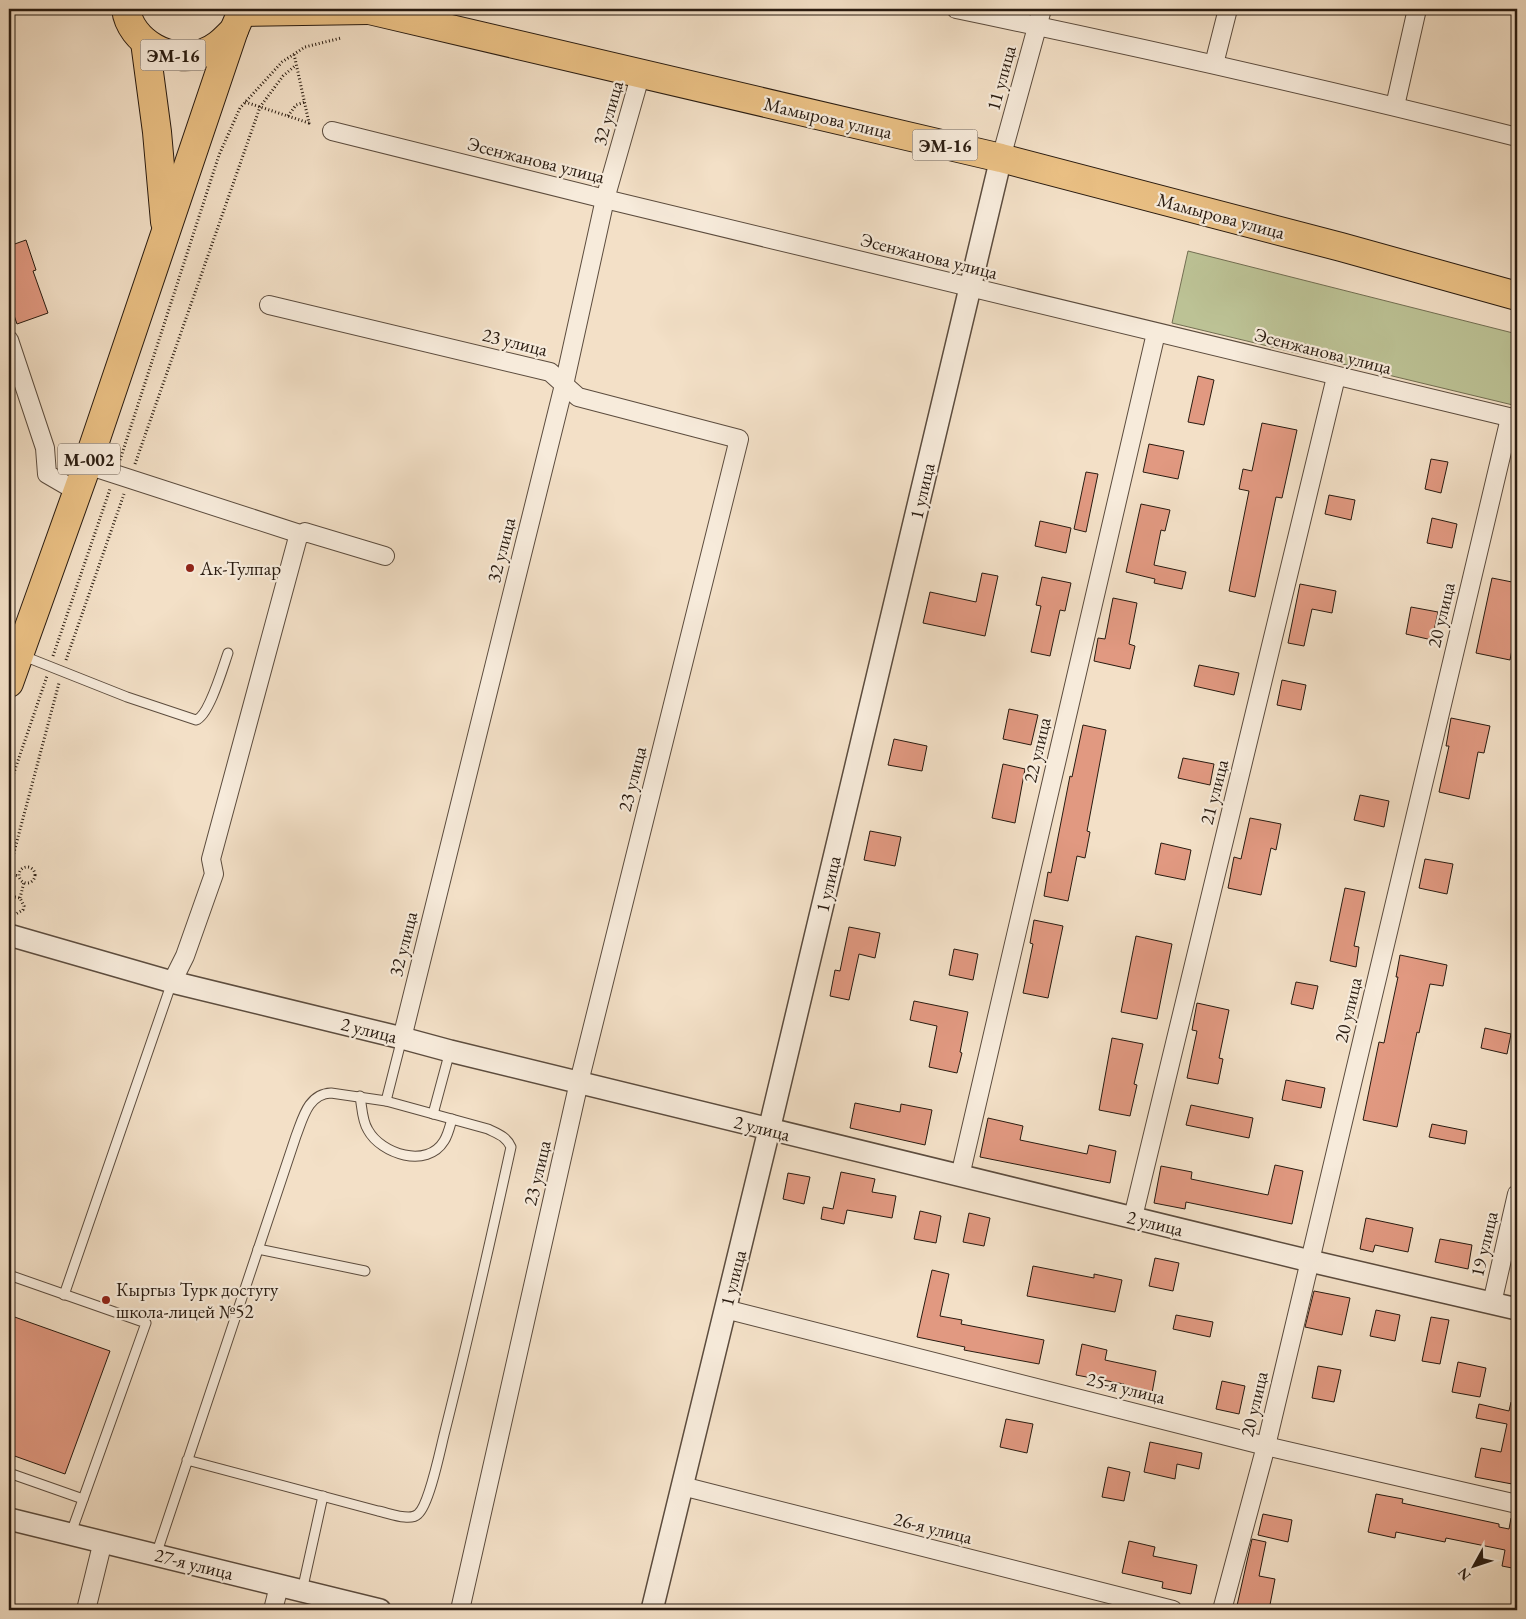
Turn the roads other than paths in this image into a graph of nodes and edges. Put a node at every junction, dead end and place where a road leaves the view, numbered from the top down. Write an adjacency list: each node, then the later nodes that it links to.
1 (126, 9): 8 (highway, ЭМ-16)
2 (367, 9): 6 (highway, ЭМ-16); 10 (highway, Мамырова улица / ЭМ-16)
3 (956, 9): 7 (street)
4 (1228, 9): 9 (street)
5 (1417, 9): 11 (street)
6 (240, 17): 8 (highway, ЭМ-16); 16 (highway, M-002)
7 (1039, 17): 9 (street); 14 (street, 11 улица)
8 (145, 42): 16 (highway, M-002)
9 (1214, 64): 11 (street)
10 (641, 73): 14 (highway, Мамырова улица / ЭМ-16); 15 (street, 32 улица)
11 (1395, 106): 13 (street)
12 (332, 132): 15 (street, Эсенжанова улица)
13 (1517, 137)
14 (1002, 158): 17 (street, 1 улица); 18 (highway, Мамырова улица / ЭМ-16)
15 (605, 200): 17 (street, Эсенжанова улица); 23 (street, 32 улица)
16 (166, 233): 25 (highway, M-002)
17 (971, 288): 20 (street, Эсенжанова улица); 41 (street, 1 улица)
18 (1517, 296)
19 (269, 305): 23 (street, 23 улица)
20 (1156, 333): 22 (street, Эсенжанова улица); 42 (street, 22 улица)
21 (9, 340): 26 (street)
22 (1336, 377): 24 (street, Эсенжанова улица); 44 (street, 21 улица)
23 (564, 385): 34 (street, 32 улица); 36 (street, 23 улица)
24 (1514, 418): 46 (street, 20 улица)
25 (87, 465): 26 (highway, M-002); 27 (street)
26 (78, 492): 30 (highway, M-002)
27 (300, 534): 28 (street); 33 (street)
28 (385, 556)
29 (228, 653): 30 (lane)
30 (19, 654): 31 (highway, M-002)
31 (9, 683)
32 (9, 935): 33 (street, 2 улица)
33 (172, 982): 34 (street, 2 улица); 49 (lane)
34 (402, 1038): 35 (street, 2 улица); 38 (lane)
35 (450, 1051): 36 (street, 2 улица); 39 (lane)
36 (579, 1082): 41 (street, 2 улица); 69 (street, 23 улица)
37 (360, 1096): 38 (lane); 40 (lane); 45 (lane)
38 (386, 1101): 39 (lane)
39 (433, 1114): 40 (lane)
40 (452, 1119): 57 (lane)
41 (769, 1130): 42 (street, 2 улица); 52 (street, 1 улица)
42 (960, 1176): 44 (street, 2 улица)
43 (1517, 1194): 50 (street, 19 улица)
44 (1134, 1218): 46 (street, 2 улица)
45 (258, 1249): 47 (lane); 54 (lane)
46 (1310, 1262): 50 (street, 2 улица); 53 (street, 20 улица)
47 (365, 1271)
48 (9, 1275): 49 (lane)
49 (64, 1295): 58 (lane)
50 (1492, 1303): 51 (street, 2 улица)
51 (1517, 1309)
52 (725, 1310): 53 (street, 25-я улица); 56 (street, 1 улица)
53 (1266, 1446): 59 (street, 25-я улица); 72 (street, 20 улица)
54 (188, 1460): 57 (lane); 63 (lane)
55 (9, 1473): 58 (lane)
56 (682, 1486): 70 (street, 1 улица); 71 (street, 26-я улица)
57 (323, 1496): 65 (lane)
58 (83, 1499): 61 (lane)
59 (1517, 1504)
60 (9, 1518): 61 (street, 27-я улица)
61 (70, 1534): 62 (street, 27-я улица)
62 (103, 1541): 63 (street, 27-я улица); 66 (street)
63 (156, 1555): 64 (street, 27-я улица)
64 (279, 1586): 65 (street, 27-я улица); 67 (street)
65 (302, 1591): 68 (street, 27-я улица)
66 (86, 1610)
67 (273, 1610)
68 (380, 1610)
69 (460, 1610)
70 (652, 1610)
71 (1173, 1610)
72 (1222, 1610)

